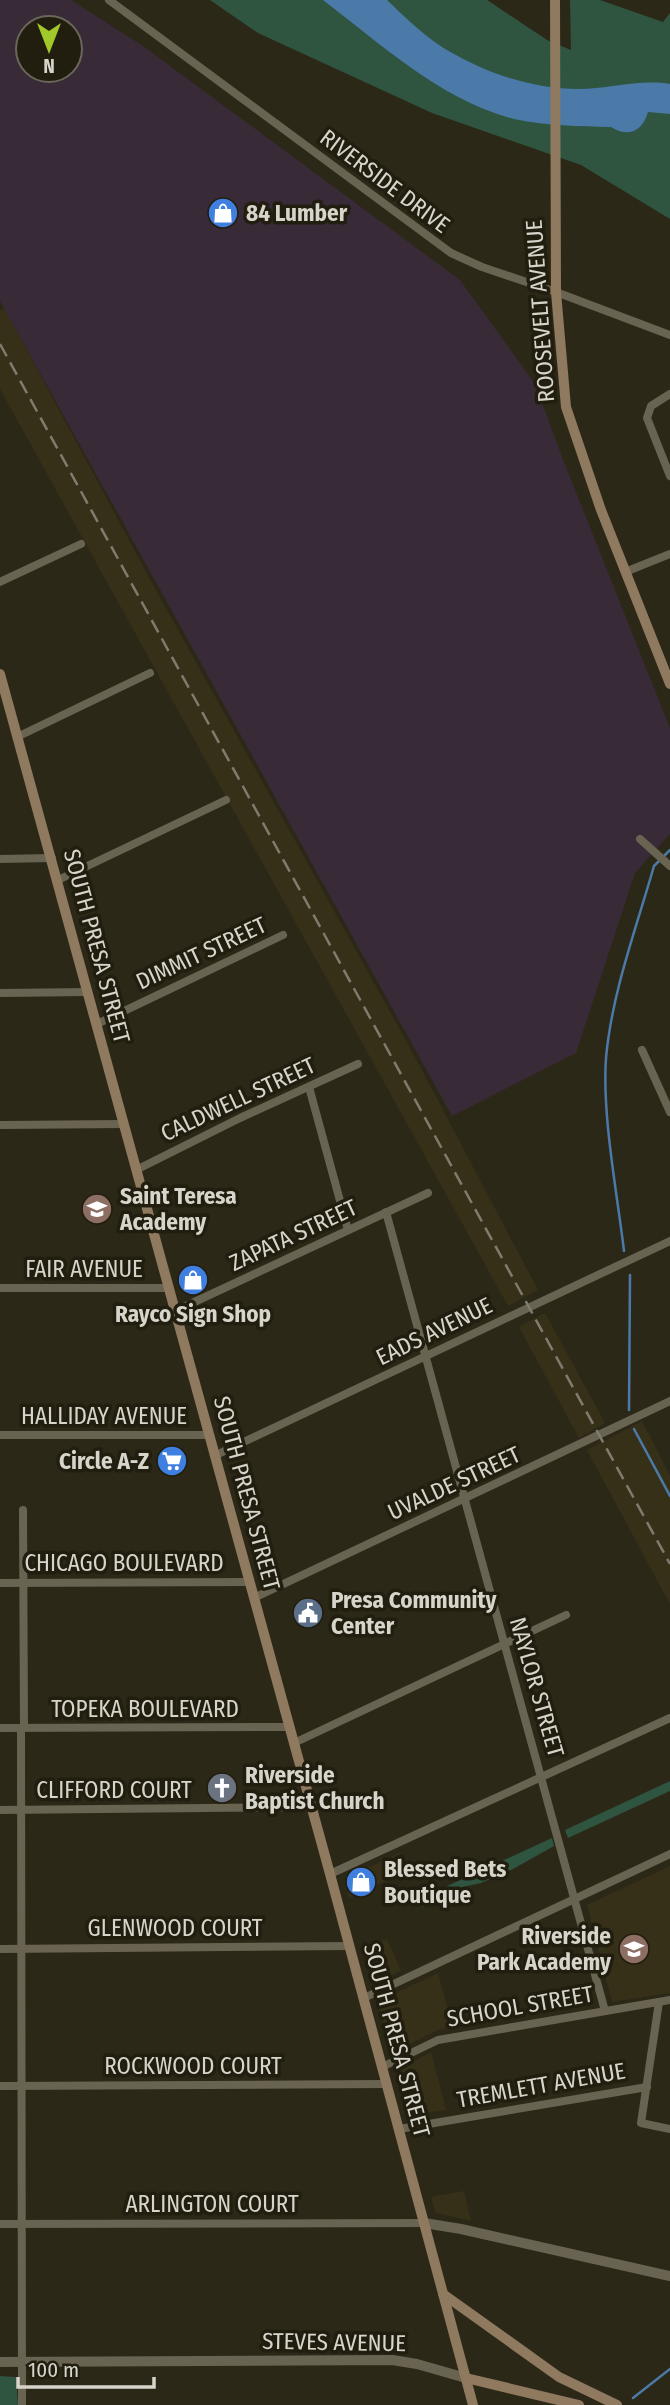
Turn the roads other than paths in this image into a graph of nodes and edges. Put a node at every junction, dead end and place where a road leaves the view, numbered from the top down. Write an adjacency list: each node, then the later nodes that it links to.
1 (109, 0): 3 (street, RIVERSIDE DRIVE)
2 (555, 0): 3 (main road, ROOSEVELT AVENUE)
3 (556, 292): 4 (street, RIVERSIDE DRIVE); 9 (main road, ROOSEVELT AVENUE)
4 (670, 335)
5 (670, 394): 6 (street)
6 (670, 474)
7 (81, 544): 10 (street)
8 (670, 554): 9 (street)
9 (625, 572): 13 (main road, ROOSEVELT AVENUE)
10 (0, 582)
11 (150, 673): 15 (street)
12 (0, 674): 14 (main road, SOUTH PRESA STREET)
13 (670, 684)
14 (4, 700): 15 (main road, SOUTH PRESA STREET)
15 (17, 737): 18 (main road, SOUTH PRESA STREET)
16 (226, 800): 21 (street)
17 (640, 839): 20 (street)
18 (52, 858): 19 (street); 21 (main road, SOUTH PRESA STREET)
19 (0, 859)
20 (669, 865)
21 (58, 880): 23 (main road, SOUTH PRESA STREET)
22 (283, 935): 25 (street, DIMMIT STREET)
23 (88, 992): 24 (street); 25 (main road, SOUTH PRESA STREET)
24 (0, 993)
25 (97, 1024): 30 (main road, SOUTH PRESA STREET)
26 (642, 1050): 29 (street)
27 (358, 1065): 28 (street, CALDWELL STREET)
28 (309, 1087): 32 (street, CALDWELL STREET); 35 (street)
29 (670, 1112)
30 (124, 1124): 31 (street); 32 (main road, SOUTH PRESA STREET)
31 (0, 1125)
32 (136, 1170): 38 (main road, SOUTH PRESA STREET)
33 (428, 1193): 34 (street, ZAPATA STREET)
34 (386, 1212): 35 (street, ZAPATA STREET); 40 (street, NAYLOR STREET)
35 (348, 1230): 39 (street, ZAPATA STREET)
36 (670, 1241): 40 (street, EADS AVENUE)
37 (0, 1288): 38 (street, FAIR AVENUE)
38 (169, 1288): 39 (main road, SOUTH PRESA STREET)
39 (175, 1311): 43 (main road, SOUTH PRESA STREET)
40 (426, 1356): 44 (street, EADS AVENUE); 45 (street, NAYLOR STREET)
41 (670, 1401): 45 (street, UVALDE STREET)
42 (0, 1435): 43 (street, HALLIDAY AVENUE)
43 (209, 1435): 44 (main road, SOUTH PRESA STREET)
44 (214, 1456): 47 (main road, SOUTH PRESA STREET)
45 (466, 1499): 50 (street, UVALDE STREET); 52 (street, NAYLOR STREET)
46 (23, 1510): 49 (street)
47 (249, 1582): 49 (street, CHICAGO BOULEVARD); 50 (main road, SOUTH PRESA STREET)
48 (0, 1583): 49 (street, CHICAGO BOULEVARD)
49 (23, 1583): 56 (street)
50 (254, 1598): 54 (main road, SOUTH PRESA STREET)
51 (566, 1615): 52 (street)
52 (505, 1644): 57 (street); 58 (street, NAYLOR STREET)
53 (670, 1718): 58 (street)
54 (290, 1727): 56 (street, TOPEKA BOULEVARD); 57 (main road, SOUTH PRESA STREET)
55 (0, 1728): 56 (street, TOPEKA BOULEVARD)
56 (22, 1728): 61 (street)
57 (293, 1743): 59 (main road, SOUTH PRESA STREET)
58 (542, 1777): 63 (street); 64 (street, NAYLOR STREET)
59 (312, 1807): 61 (street, CLIFFORD COURT); 63 (main road, SOUTH PRESA STREET)
60 (0, 1810): 61 (street, CLIFFORD COURT)
61 (20, 1810): 66 (street)
62 (670, 1854): 64 (street)
63 (330, 1874): 65 (main road, SOUTH PRESA STREET)
64 (575, 1899): 68 (street); 71 (street, NAYLOR STREET)
65 (350, 1946): 66 (street, GLENWOOD COURT); 68 (main road, SOUTH PRESA STREET)
66 (20, 1948): 67 (street, GLENWOOD COURT); 74 (street)
67 (0, 1949)
68 (364, 1998): 72 (main road, SOUTH PRESA STREET)
69 (670, 2000): 70 (street, SCHOOL STREET)
70 (659, 2002): 71 (street, SCHOOL STREET); 76 (street)
71 (605, 2011): 72 (street, SCHOOL STREET)
72 (382, 2067): 73 (main road, SOUTH PRESA STREET)
73 (387, 2084): 74 (street, ROCKWOOD COURT); 77 (main road, SOUTH PRESA STREET)
74 (20, 2086): 75 (street, ROCKWOOD COURT); 81 (street)
75 (0, 2087)
76 (647, 2087): 77 (street, TREMLETT AVENUE); 78 (street)
77 (399, 2129): 79 (main road, SOUTH PRESA STREET)
78 (670, 2129)
79 (424, 2223): 81 (street, ARLINGTON COURT); 82 (street); 83 (main road, SOUTH PRESA STREET)
80 (0, 2224): 81 (street, ARLINGTON COURT)
81 (20, 2224): 85 (street)
82 (670, 2276)
83 (443, 2294): 86 (main road, SOUTH PRESA STREET); 90 (main road)
84 (0, 2362): 85 (street, STEVES AVENUE)
85 (21, 2362): 86 (street, STEVES AVENUE); 87 (street)
86 (466, 2378): 88 (main road, SOUTH PRESA STREET); 89 (main road, STEVES AVENUE)
87 (22, 2405)
88 (473, 2405)
89 (579, 2405)
90 (617, 2405)

